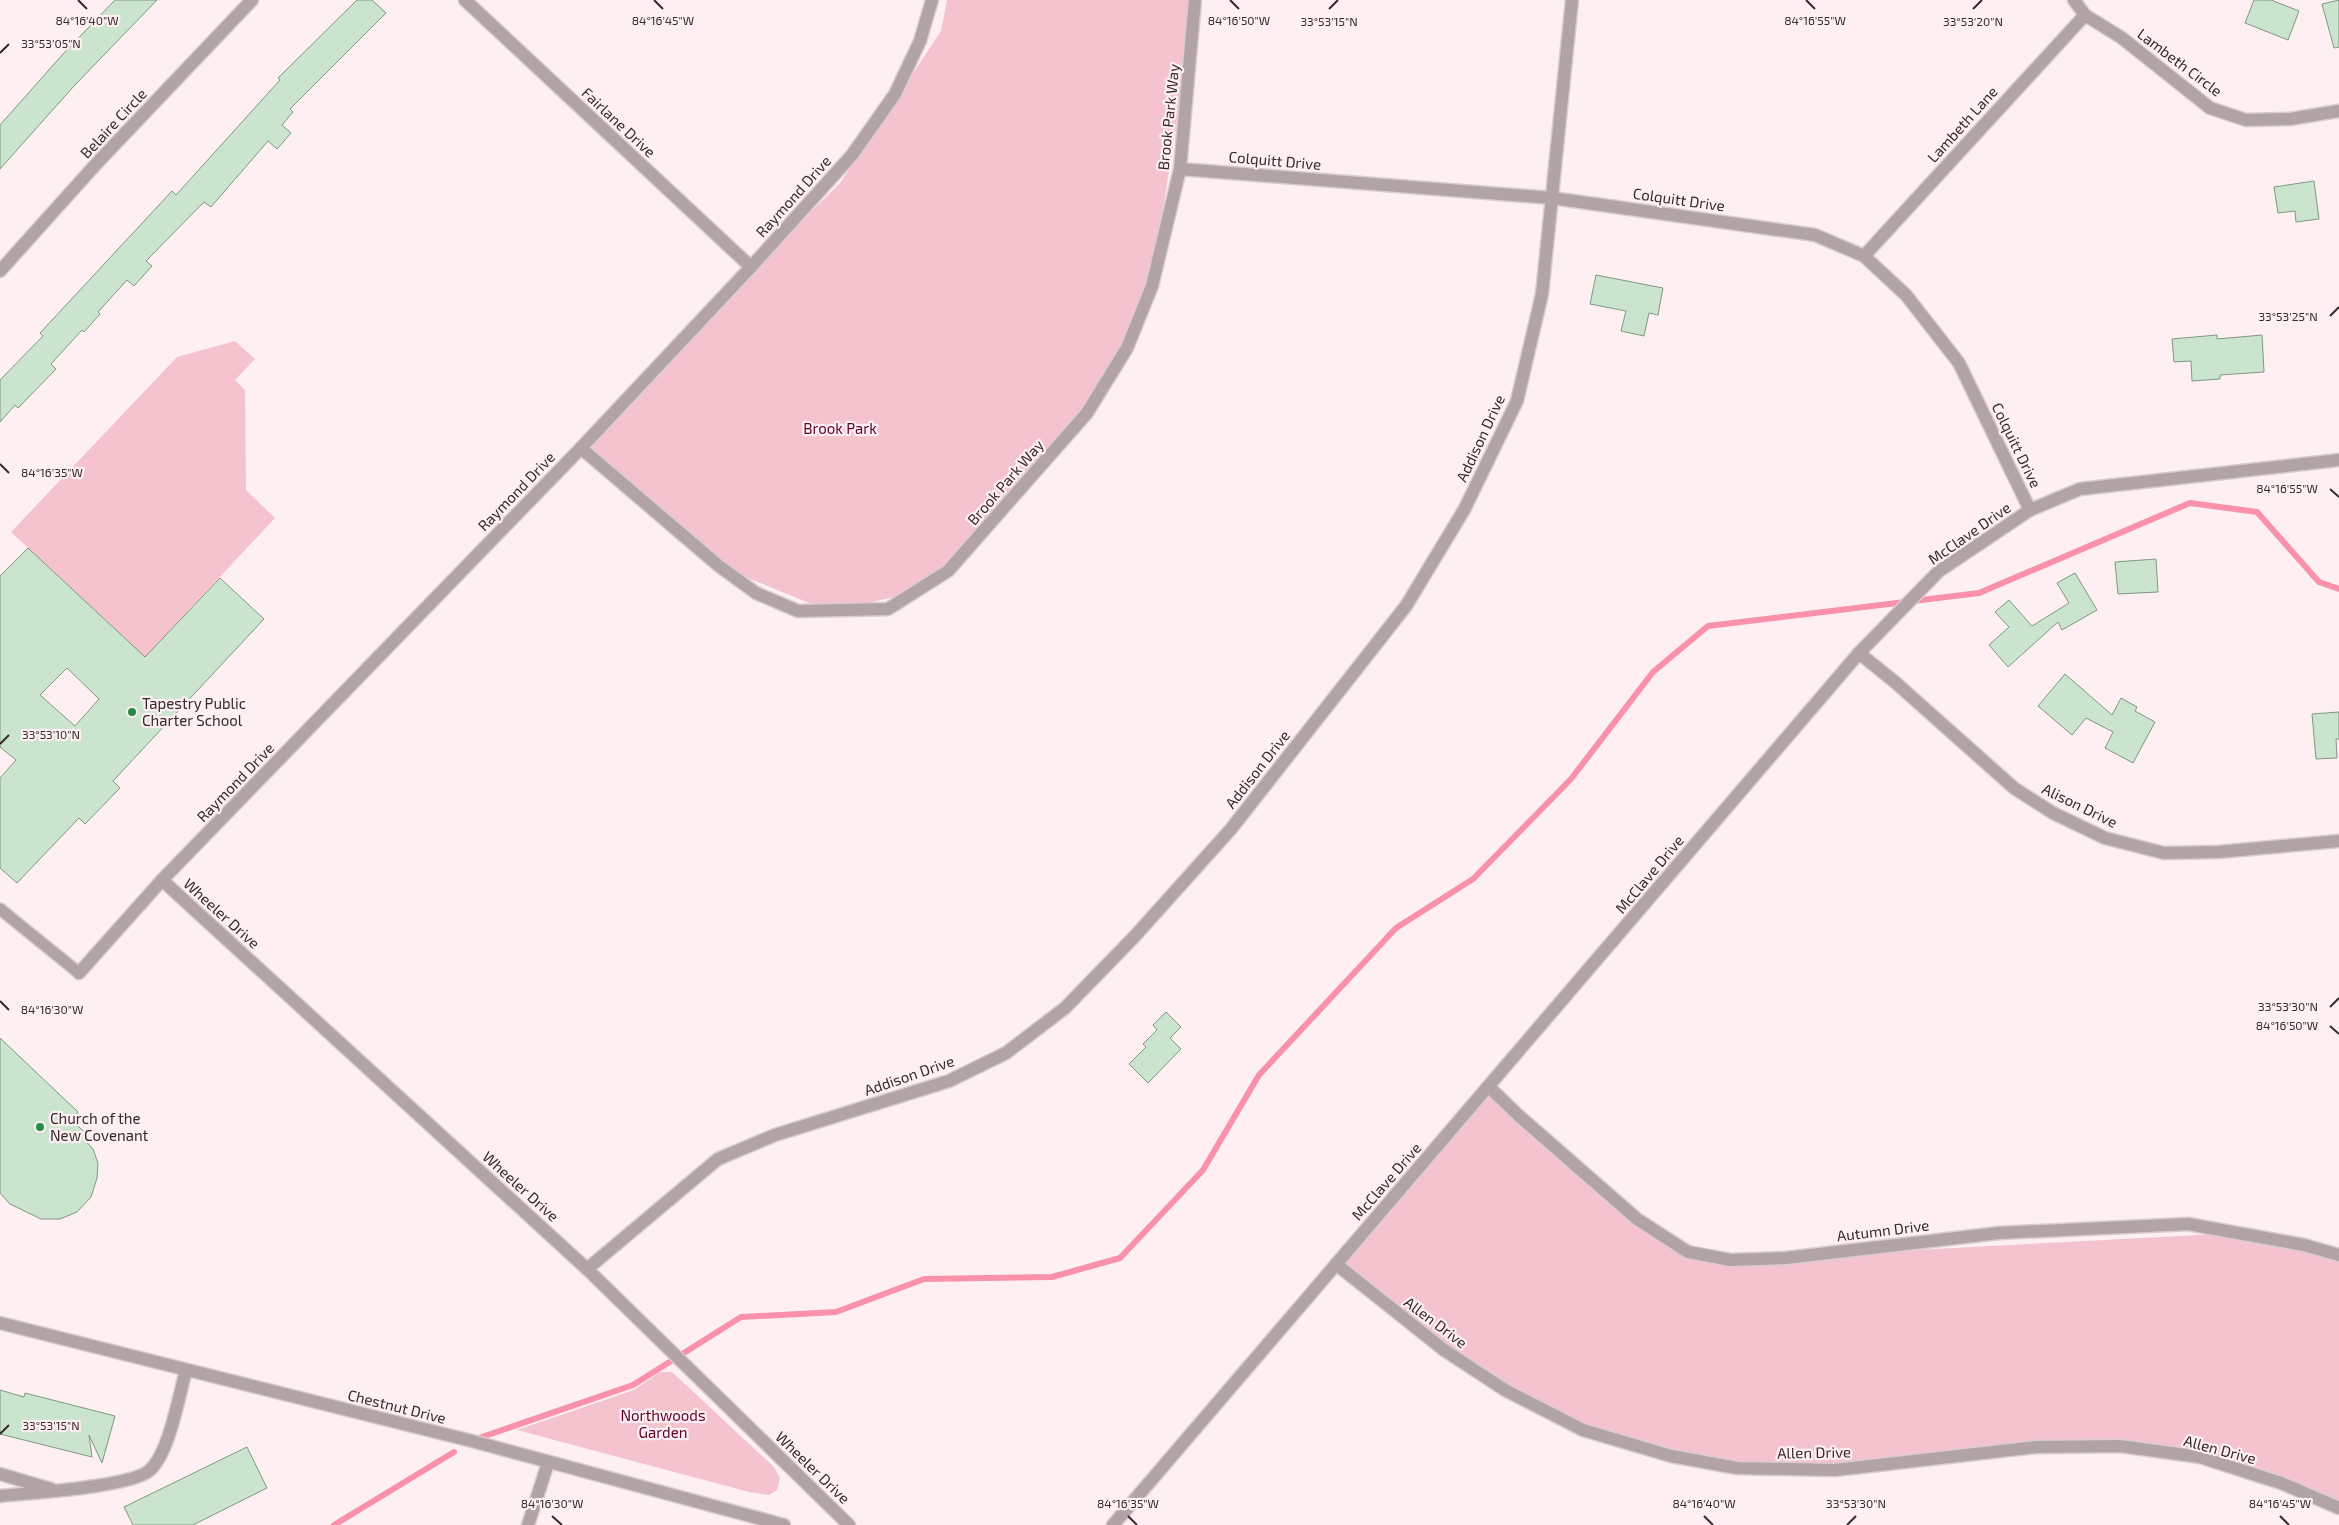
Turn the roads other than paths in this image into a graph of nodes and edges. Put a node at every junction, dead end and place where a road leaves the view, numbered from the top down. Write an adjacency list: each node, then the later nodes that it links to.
1 (252, 0): 13 (street, Belaire Circle)
2 (465, 0): 12 (street, Fairlane Drive)
3 (932, 0): 12 (street, Raymond Drive)
4 (1195, 0): 9 (street, Brook Park Way)
5 (1572, 0): 10 (street, Addison Drive)
6 (2074, 0): 7 (street, Lambeth Circle)
7 (2085, 15): 8 (street, Lambeth Circle); 11 (street, Lambeth Lane)
8 (2339, 111)
9 (1180, 169): 10 (street, Colquitt Drive); 14 (street, Brook Park Way)
10 (1552, 198): 11 (street, Colquitt Drive); 25 (street, Addison Drive)
11 (1864, 256): 16 (street, Colquitt Drive)
12 (751, 267): 14 (street, Raymond Drive)
13 (0, 271)
14 (581, 448): 19 (street, Raymond Drive)
15 (2339, 460): 16 (street, McClave Drive)
16 (2030, 510): 17 (street, McClave Drive)
17 (1859, 653): 18 (street, Alison Drive); 22 (street, McClave Drive)
18 (2339, 840)
19 (162, 880): 21 (street, Raymond Drive); 25 (street, Wheeler Drive)
20 (0, 909): 21 (lane)
21 (79, 973)
22 (1489, 1087): 23 (street, Autumn Drive); 24 (street, McClave Drive)
23 (2339, 1255)
24 (1336, 1264): 32 (street, Allen Drive); 36 (street, McClave Drive)
25 (587, 1269): 35 (street, Wheeler Drive)
26 (0, 1323): 27 (street, Chestnut Drive)
27 (186, 1370): 28 (street, Chestnut Drive); 30 (street)
28 (548, 1463): 33 (street); 34 (street, Chestnut Drive)
29 (0, 1474): 30 (street)
30 (58, 1491): 31 (street)
31 (0, 1496)
32 (2339, 1508)
33 (528, 1525)
34 (784, 1525)
35 (849, 1525)
36 (1113, 1525)

